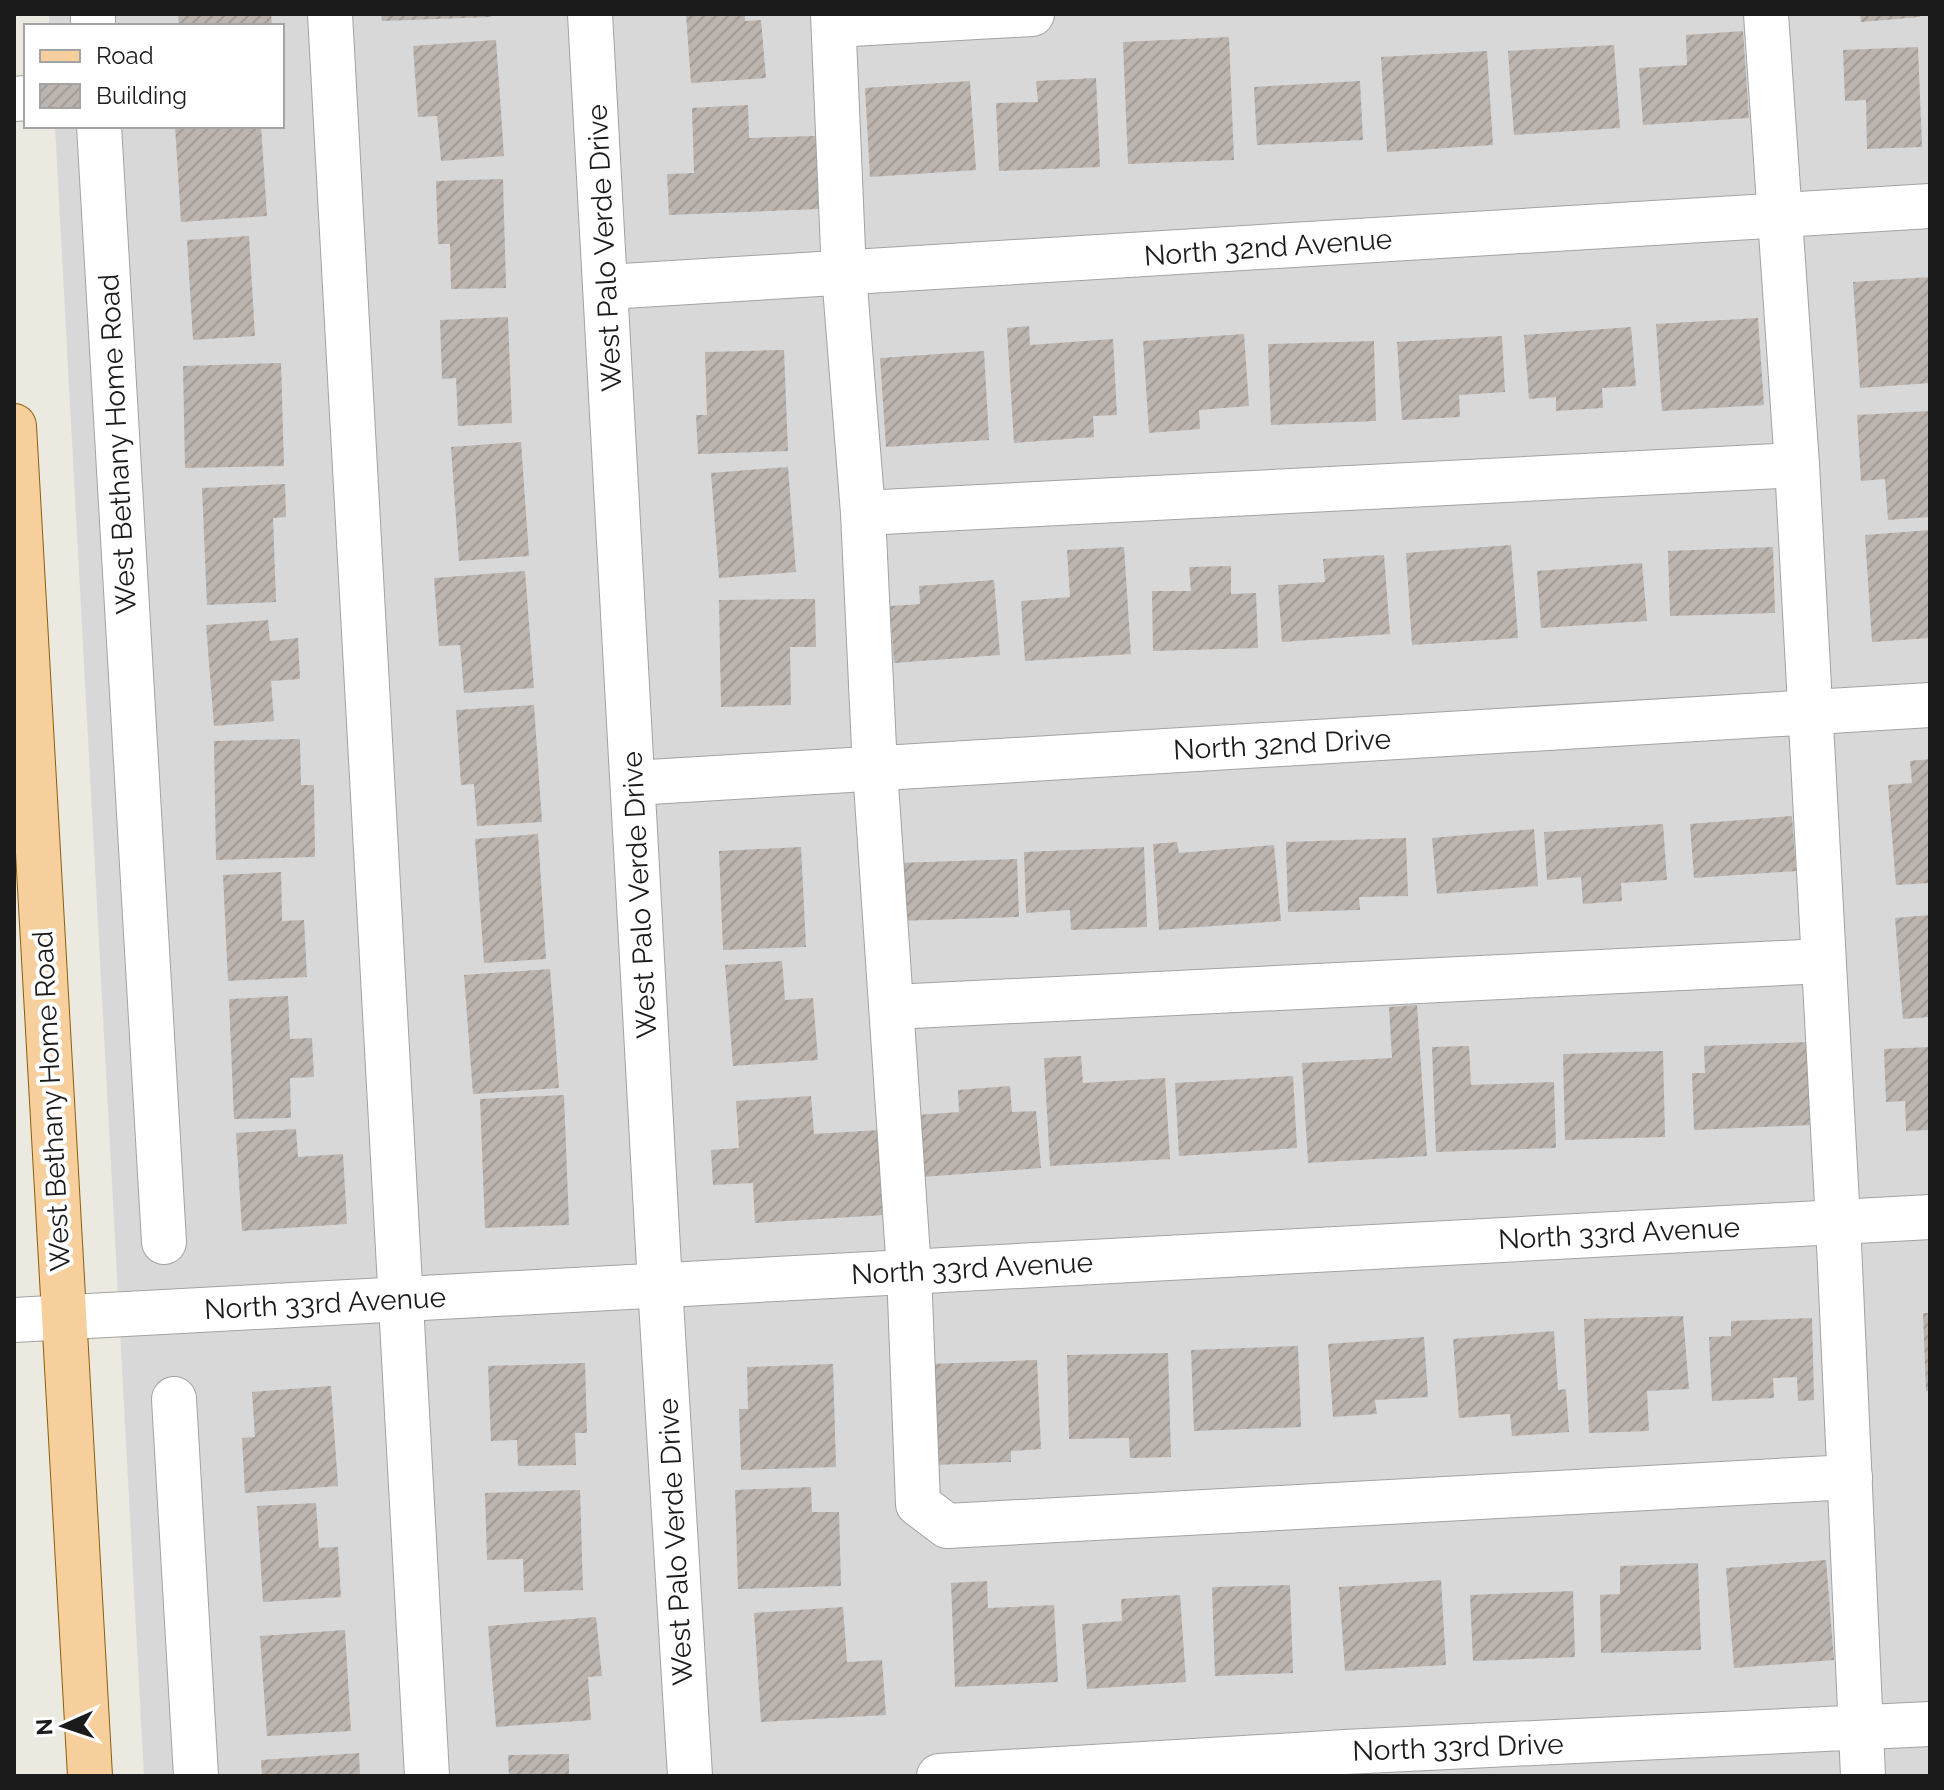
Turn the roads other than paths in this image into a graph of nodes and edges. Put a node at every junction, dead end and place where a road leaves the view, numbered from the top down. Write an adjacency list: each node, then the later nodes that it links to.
1 (330, 14): 25 (street)
2 (590, 14): 10 (street, West Palo Verde Drive)
3 (1032, 14): 5 (street)
4 (1766, 14): 8 (street)
5 (833, 20): 9 (street)
6 (99, 128): 22 (street, West Bethany Home Road)
7 (1930, 206): 8 (street, North 32nd Avenue)
8 (1781, 215): 9 (street, North 32nd Avenue); 12 (street)
9 (844, 274): 10 (street, North 32nd Avenue); 13 (street)
10 (607, 287): 17 (street, West Palo Verde Drive)
11 (14, 426): 26 (main road, West Bethany Home Road)
12 (1797, 465): 13 (street); 15 (street)
13 (863, 513): 16 (street)
14 (1930, 705): 15 (street, North 32nd Drive)
15 (1810, 712): 16 (street, North 32nd Drive); 18 (street)
16 (875, 769): 17 (street, North 32nd Drive); 19 (street)
17 (633, 783): 24 (street, West Palo Verde Drive)
18 (1823, 961): 19 (street); 21 (street)
19 (893, 1007): 23 (street)
20 (1930, 1217): 21 (street, North 33rd Avenue)
21 (1838, 1222): 23 (street, North 33rd Avenue); 29 (street)
22 (164, 1242)
23 (909, 1271): 24 (street, North 33rd Avenue); 29 (street)
24 (660, 1285): 25 (street, North 33rd Avenue); 38 (street, West Palo Verde Drive)
25 (401, 1299): 26 (street, North 33rd Avenue); 37 (street)
26 (63, 1317): 27 (street, North 33rd Avenue); 35 (main road, West Bethany Home Road)
27 (14, 1320)
28 (174, 1399): 36 (street)
29 (1850, 1477): 31 (street)
30 (1930, 1724): 31 (street, North 33rd Drive)
31 (1862, 1728): 32 (street, North 33rd Drive); 40 (street)
32 (1611, 1758): 33 (street, North 33rd Drive)
33 (1346, 1764): 34 (street, North 33rd Drive)
34 (1101, 1772): 39 (street, North 33rd Drive)
35 (90, 1776)
36 (196, 1776)
37 (427, 1776)
38 (690, 1776)
39 (939, 1776)
40 (1863, 1776)

